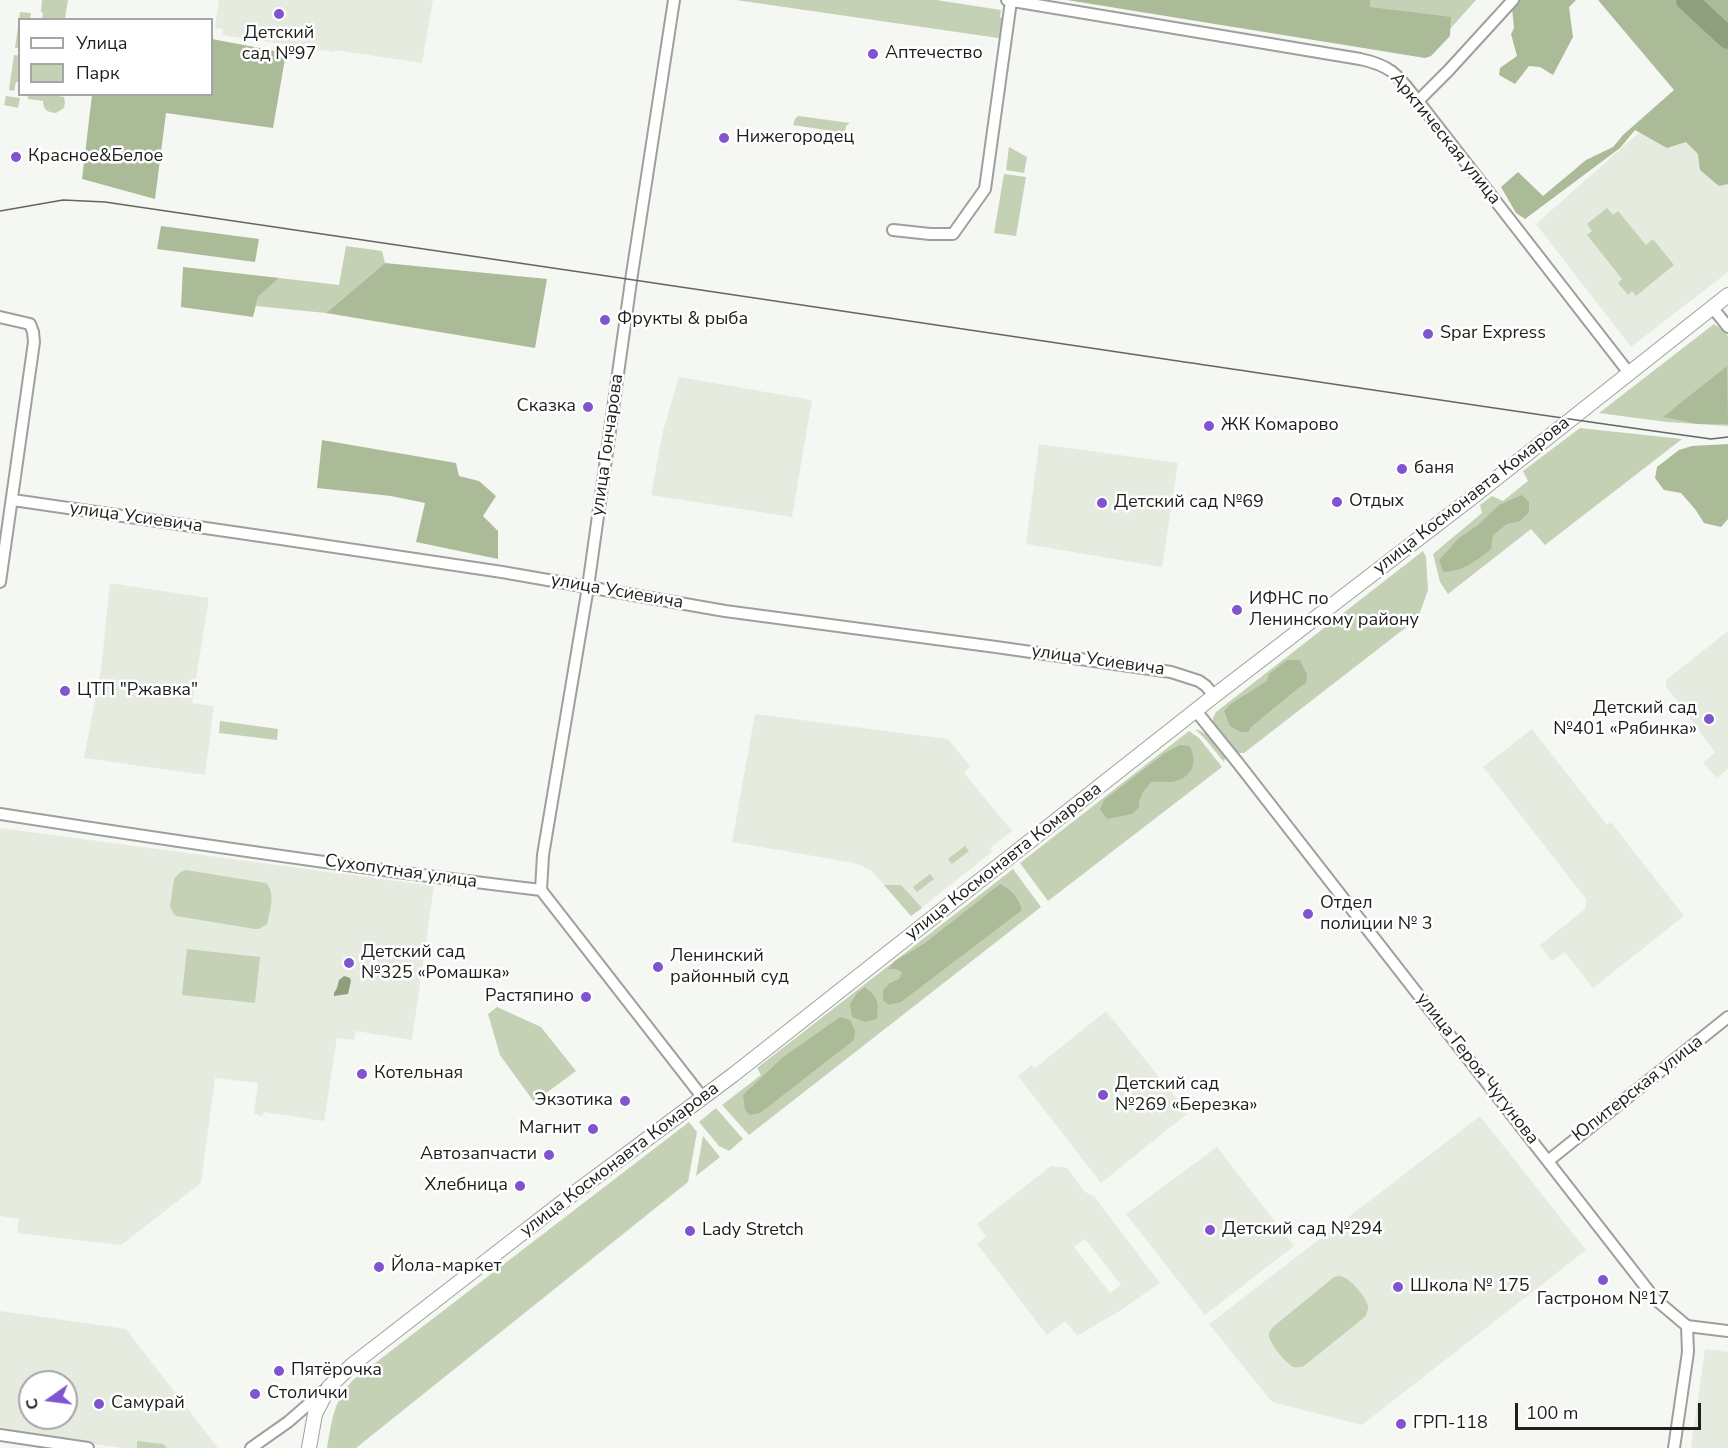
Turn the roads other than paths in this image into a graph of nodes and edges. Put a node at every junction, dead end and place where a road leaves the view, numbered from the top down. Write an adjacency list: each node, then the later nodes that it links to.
1 (674, 0): 13 (street, улица Гончарова)
2 (1009, 0): 4 (street, Арктическая улица); 5 (street)
3 (1513, 0): 4 (street)
4 (1418, 101): 10 (street, Арктическая улица)
5 (893, 230)
6 (1728, 295): 7 (street, улица Космонавта Комарова)
7 (1712, 307): 9 (street); 10 (street, улица Космонавта Комарова)
8 (0, 317): 11 (street)
9 (1728, 327)
10 (1629, 373): 14 (street, улица Космонавта Комарова)
11 (13, 501): 12 (street); 13 (street, улица Усиевича)
12 (0, 582)
13 (588, 587): 14 (street, улица Усиевича); 17 (street, улица Гончарова)
14 (1214, 696): 15 (street, улица Космонавта Комарова)
15 (1196, 711): 19 (street, улица Космонавта Комарова); 20 (street, улица Героя Чугунова)
16 (0, 814): 17 (street, Сухопутная улица)
17 (542, 890): 19 (street)
18 (1728, 1017): 20 (street, Юпитерская улица)
19 (703, 1098): 23 (street, улица Космонавта Комарова)
20 (1548, 1161): 21 (street, улица Героя Чугунова)
21 (1688, 1326): 22 (street); 28 (street)
22 (1728, 1331)
23 (329, 1387): 26 (street); 27 (street, улица Космонавта Комарова)
24 (0, 1435): 25 (street)
25 (88, 1448)
26 (251, 1448)
27 (309, 1448)
28 (1674, 1448)

